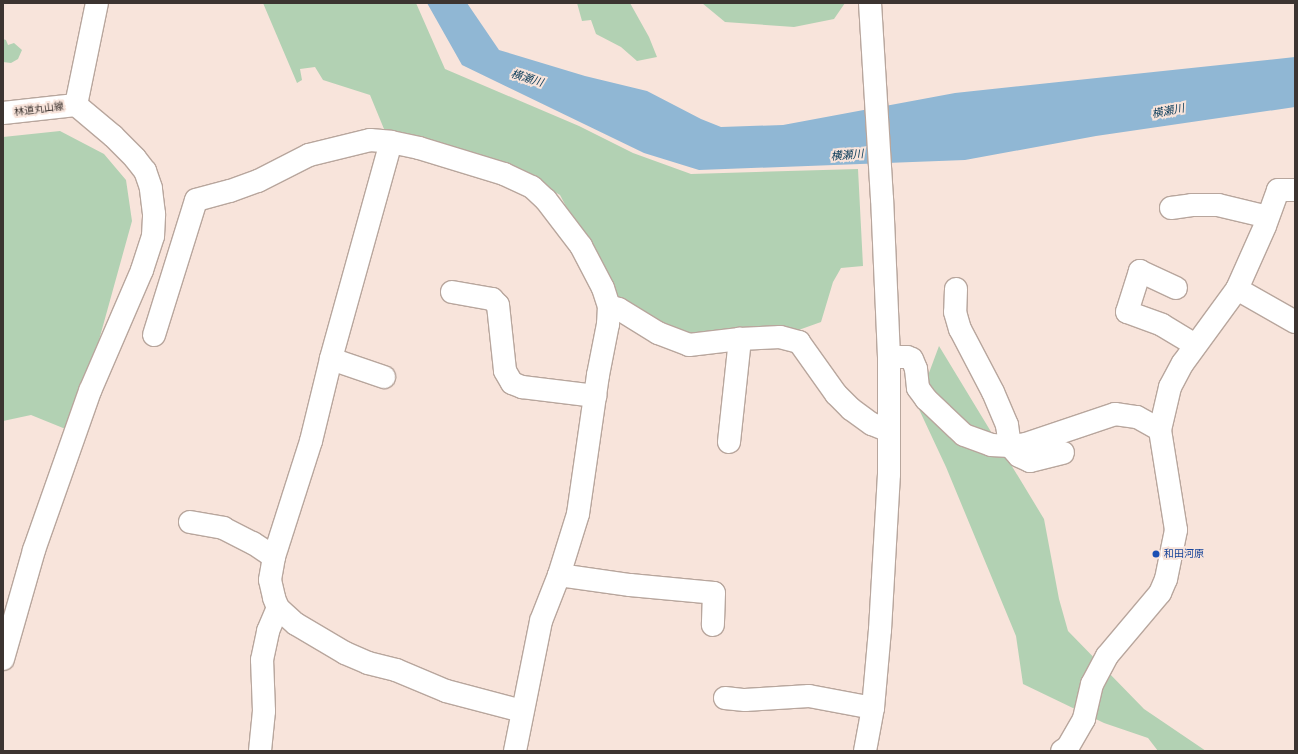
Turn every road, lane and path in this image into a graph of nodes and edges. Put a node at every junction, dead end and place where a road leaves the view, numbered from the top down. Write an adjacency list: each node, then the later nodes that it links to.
1 (97, 3): 3 (street)
2 (870, 3): 18 (street)
3 (76, 105): 4 (street, 林道丸山線); 32 (street)
4 (3, 113)
5 (391, 142): 13 (street); 15 (street); 19 (street)
6 (1295, 190): 8 (street)
7 (1171, 208): 8 (street)
8 (1268, 217): 11 (street)
9 (1176, 288): 17 (street)
10 (956, 289): 25 (street)
11 (1237, 289): 14 (street); 17 (street)
12 (452, 292): 21 (street)
13 (609, 306): 16 (street); 21 (street)
14 (1295, 322)
15 (154, 336)
16 (740, 339): 23 (street); 24 (street)
17 (1195, 345): 22 (street)
18 (889, 358): 23 (street); 25 (street)
19 (331, 359): 20 (street); 28 (street)
20 (384, 377)
21 (595, 396): 29 (street)
22 (1160, 430): 25 (street); 39 (street)
23 (889, 431): 34 (street)
24 (728, 442)
25 (1010, 446): 26 (street)
26 (1063, 453)
27 (190, 522): 28 (street)
28 (274, 557): 30 (street)
29 (559, 575): 31 (street); 35 (street)
30 (278, 608): 35 (street); 36 (street)
31 (713, 625)
32 (3, 659)
33 (725, 698): 34 (street)
34 (873, 708): 38 (street)
35 (522, 711): 37 (street)
36 (260, 751)
37 (515, 751)
38 (866, 751)
39 (1062, 751)

